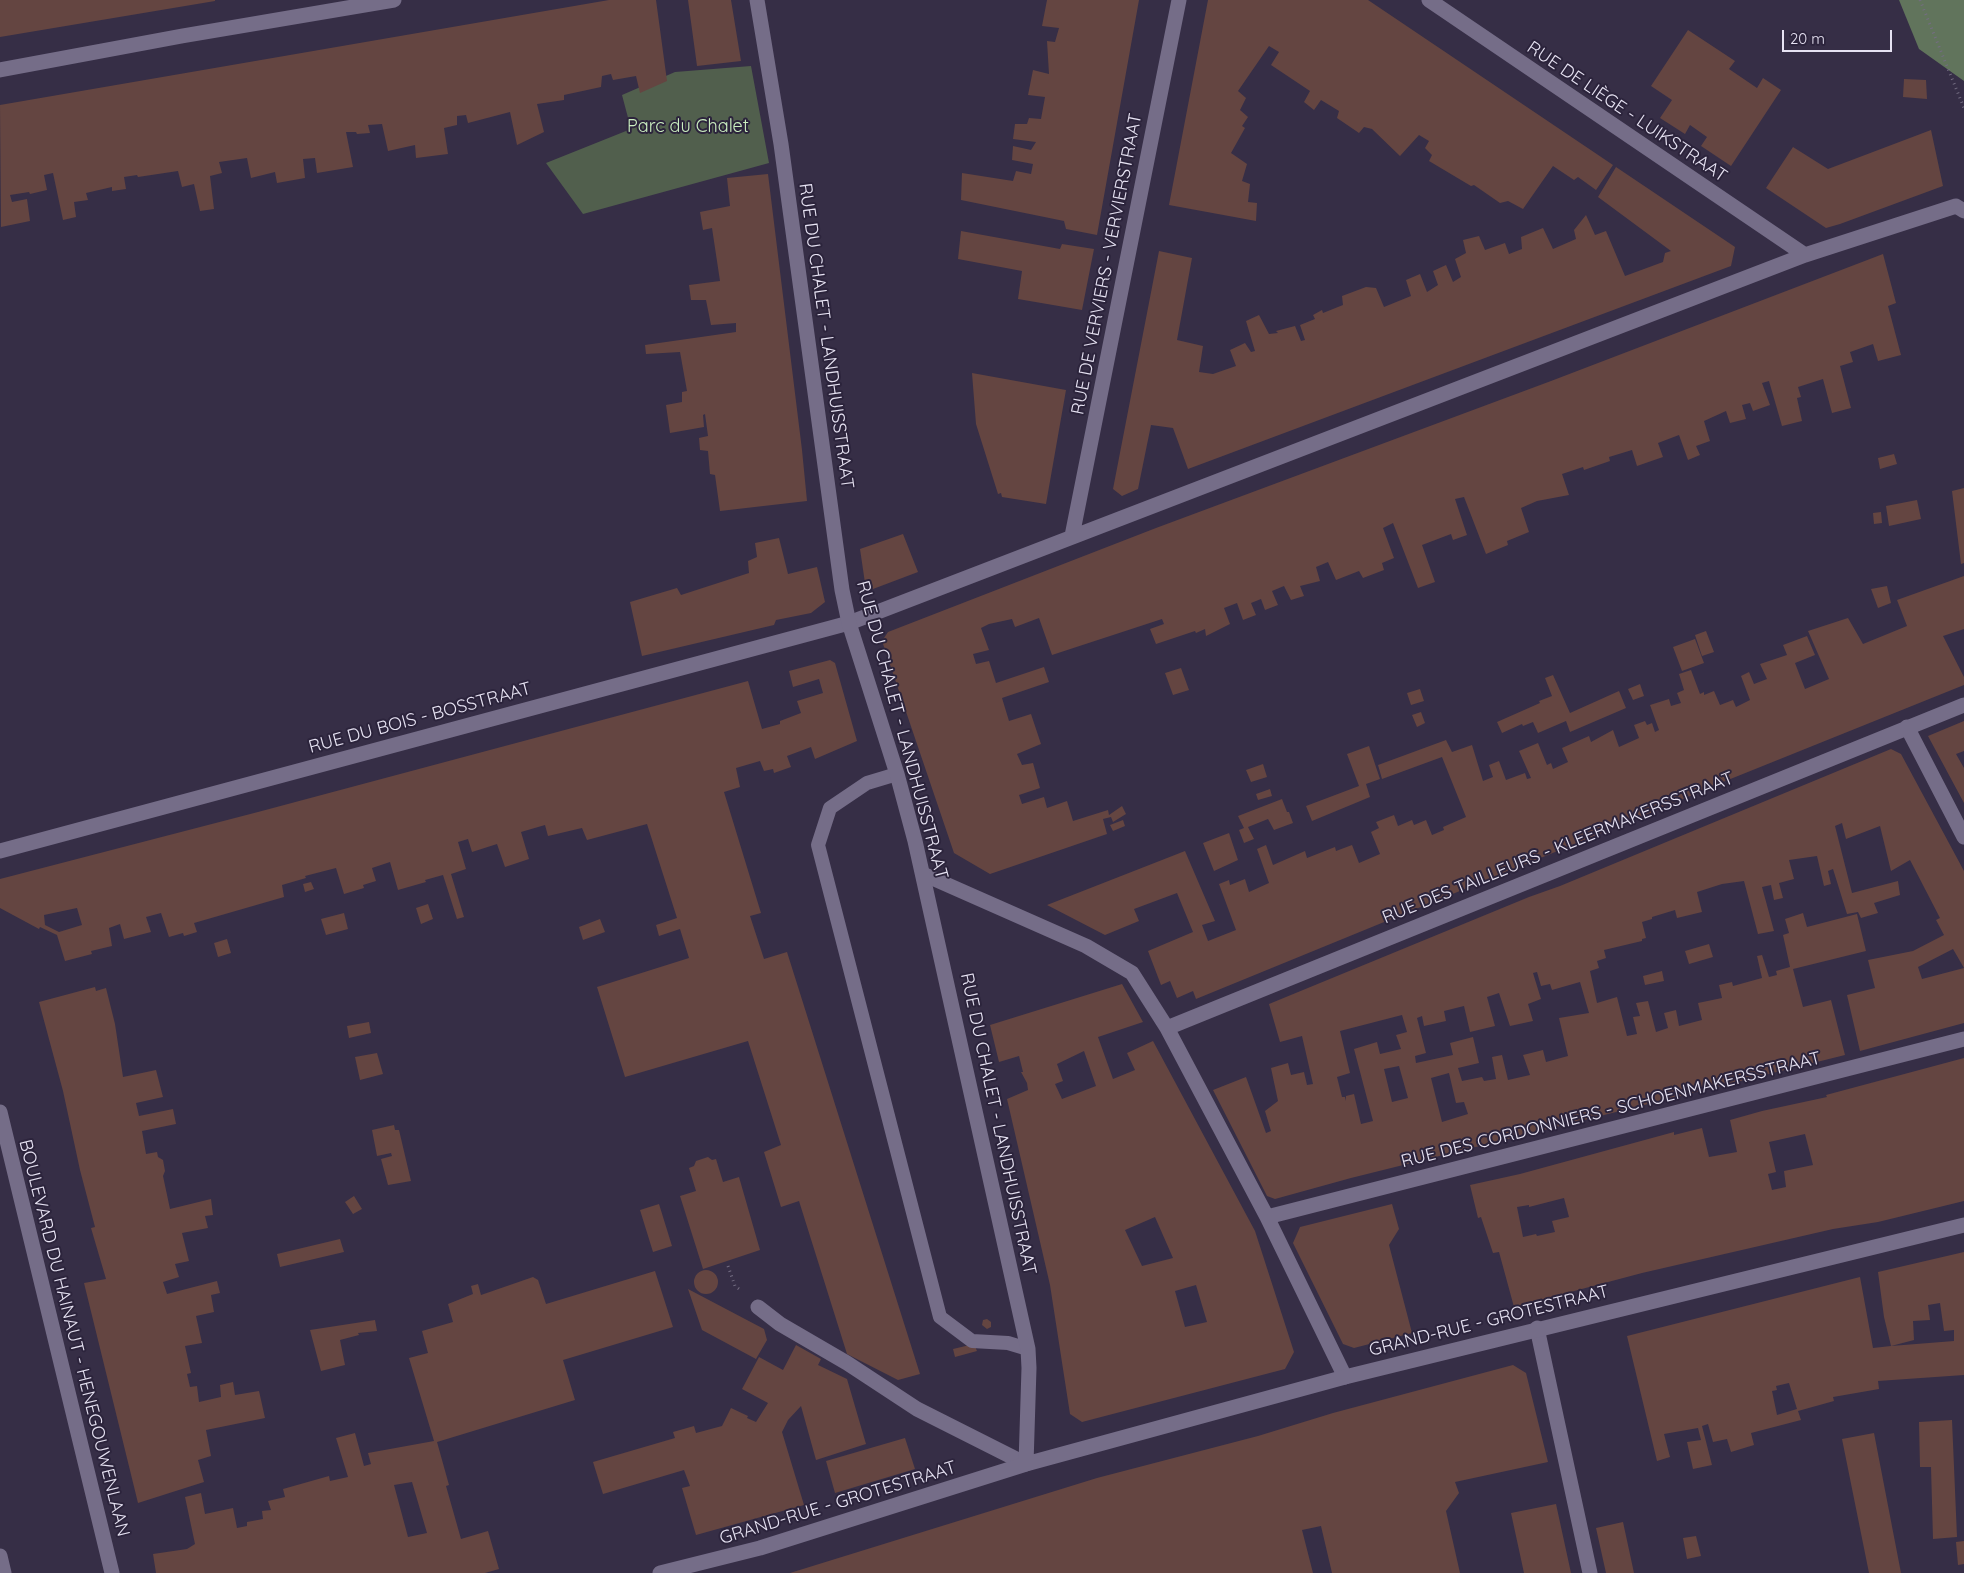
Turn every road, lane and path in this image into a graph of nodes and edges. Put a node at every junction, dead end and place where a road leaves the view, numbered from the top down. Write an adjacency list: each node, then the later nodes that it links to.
1 (394, 0): 6 (street)
2 (757, 0): 11 (street, RUE DU CHALET - LANDHUISSTRAAT)
3 (1179, 0): 10 (street, RUE DE VERVIERS - VERVIERSTRAAT)
4 (1429, 0): 9 (street, RUE DE LIÈGE - LUIKSTRAAT)
5 (1920, 0): 7 (path)
6 (0, 70)
7 (1964, 108)
8 (1960, 209): 9 (street, RUE DU BOIS - BOSSTRAAT)
9 (1804, 255): 10 (street, RUE DU BOIS - BOSSTRAAT)
10 (1072, 536): 11 (street, RUE DU BOIS - BOSSTRAAT)
11 (849, 623): 14 (street, RUE DU CHALET - LANDHUISSTRAAT); 16 (street, RUE DU BOIS - BOSSTRAAT)
12 (1964, 704): 13 (street, RUE DES TAILLEURS - KLEERMAKERSSTRAAT)
13 (1907, 727): 15 (street); 18 (street, RUE DES TAILLEURS - KLEERMAKERSSTRAAT)
14 (897, 774): 17 (street, RUE DU CHALET - LANDHUISSTRAAT); 27 (lane)
15 (1964, 837)
16 (0, 850)
17 (923, 874): 18 (street); 27 (street, RUE DU CHALET - LANDHUISSTRAAT)
18 (1167, 1028): 21 (street)
19 (1964, 1038): 21 (street, RUE DES CORDONNIERS - SCHOENMAKERSSTRAAT)
20 (0, 1112): 33 (street, BOULEVARD DU HAINAUT - HENEGOUWENLAAN)
21 (1267, 1217): 28 (street)
22 (1964, 1225): 26 (street, GRAND-RUE - GROTESTRAAT)
23 (728, 1266): 24 (path)
24 (735, 1286)
25 (758, 1307): 29 (street, GRAND-RUE - GROTESTRAAT)
26 (1537, 1328): 28 (street, GRAND-RUE - GROTESTRAAT); 34 (street)
27 (1028, 1349): 29 (street, RUE DU CHALET - LANDHUISSTRAAT)
28 (1344, 1377): 29 (street, GRAND-RUE - GROTESTRAAT)
29 (1026, 1464): 31 (street, GRAND-RUE - GROTESTRAAT)
30 (0, 1556): 32 (street)
31 (666, 1572)
32 (4, 1573)
33 (112, 1573)
34 (1590, 1573)

